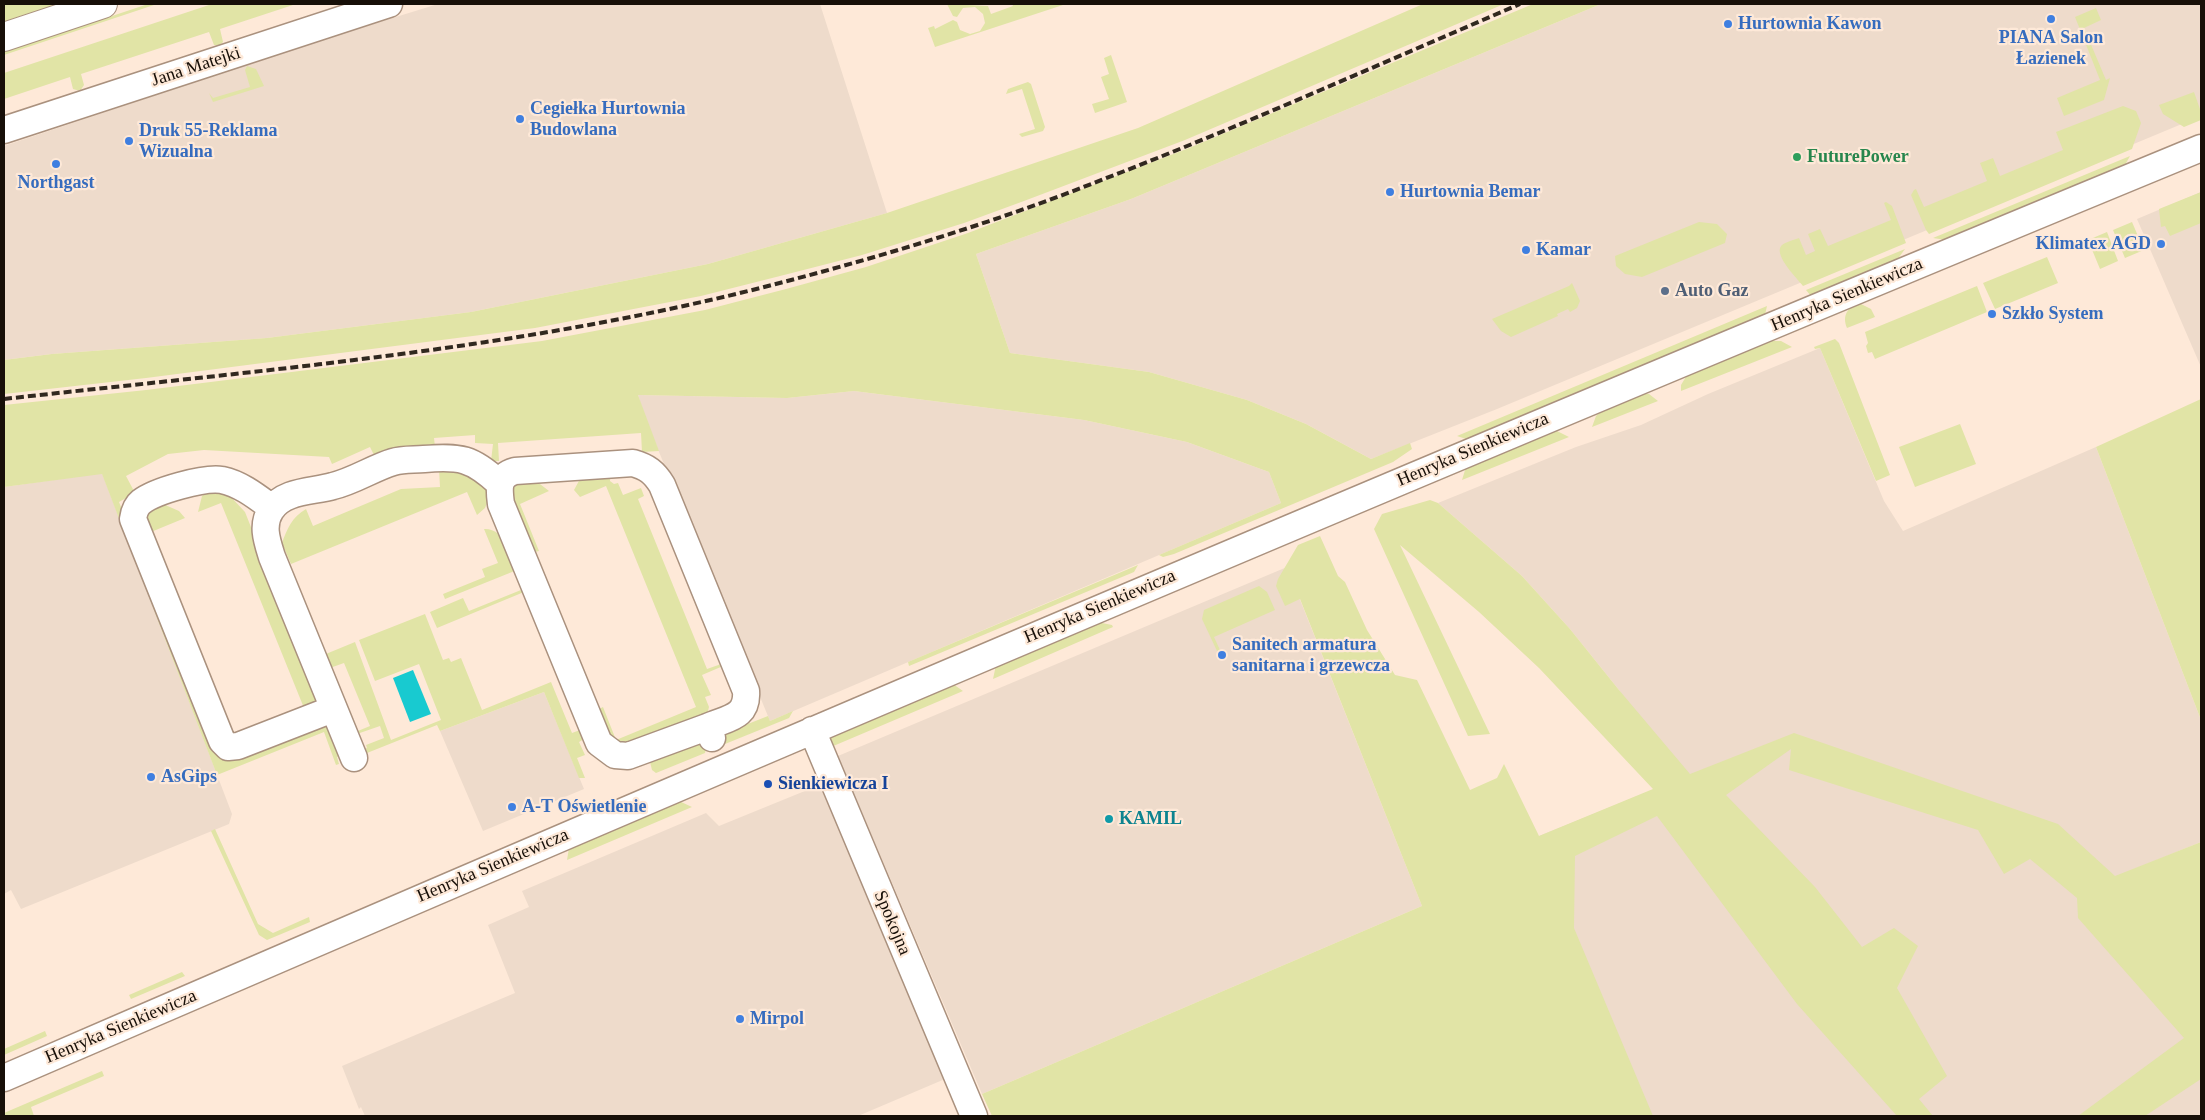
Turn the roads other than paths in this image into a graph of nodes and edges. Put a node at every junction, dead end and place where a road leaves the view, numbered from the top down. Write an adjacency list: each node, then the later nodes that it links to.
1 (103, 4): 3 (main road)
2 (389, 4): 4 (street, Jana Matejki)
3 (4, 37)
4 (4, 130)
5 (2201, 148): 9 (street, Henryka Sienkiewicza)
6 (499, 483): 6 (street); 7 (street)
7 (272, 508): 8 (street); 8 (street)
8 (333, 709): 10 (street)
9 (812, 730): 11 (street, Henryka Sienkiewicza); 12 (street, Spokojna)
10 (354, 758)
11 (4, 1078)
12 (974, 1116)

